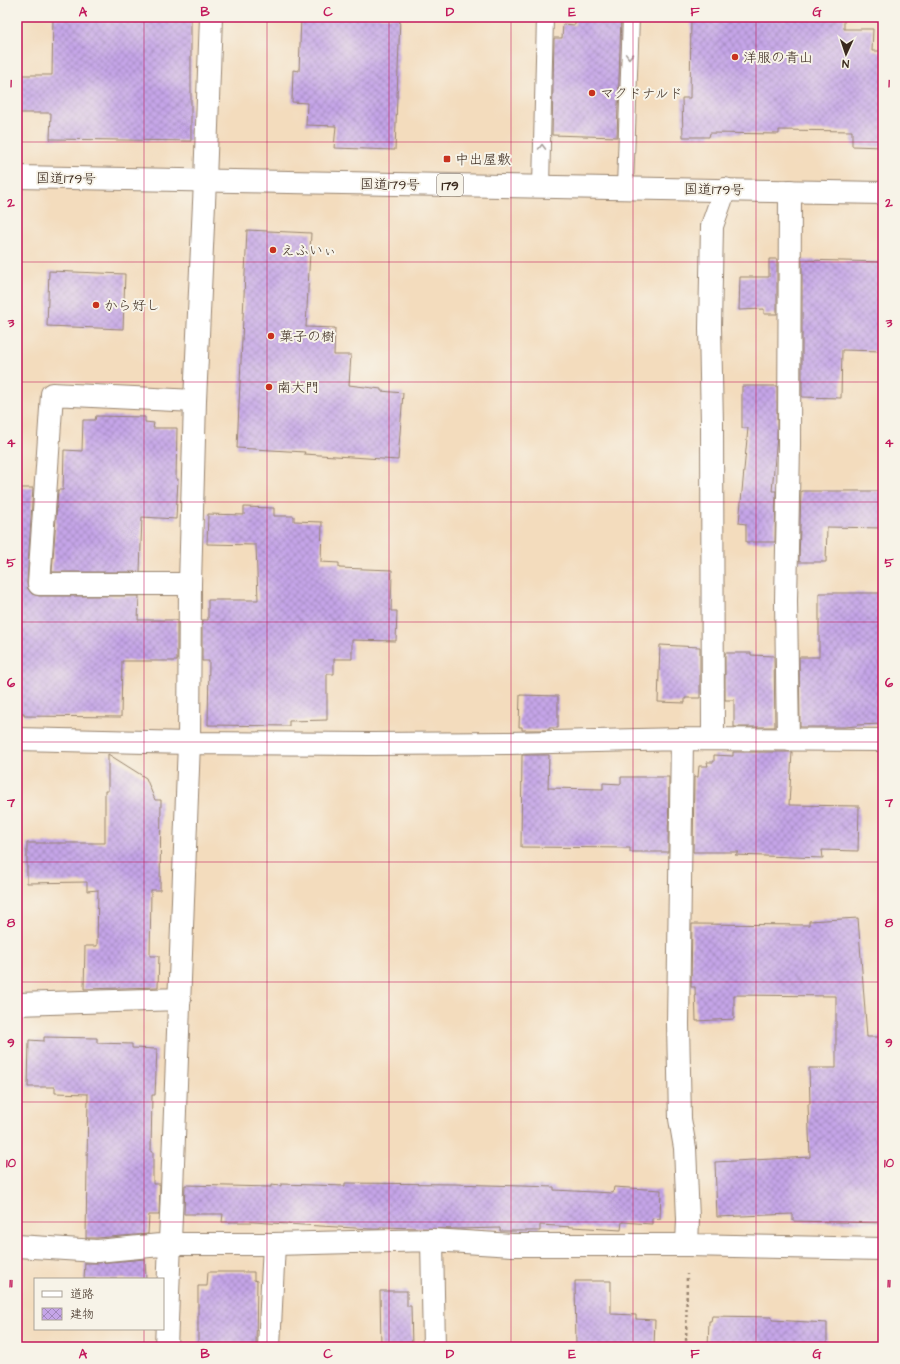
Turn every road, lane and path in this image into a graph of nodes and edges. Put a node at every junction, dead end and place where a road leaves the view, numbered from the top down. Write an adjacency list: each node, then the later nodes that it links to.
1 (211, 17): 5 (main road)
2 (545, 17): 6 (lane, one-way to 2)
3 (631, 17): 7 (lane, one-way to 7)
4 (17, 177): 5 (main road, 国道179号 / 179)
5 (205, 181): 6 (main road, 国道179号 / 179); 11 (main road)
6 (541, 186): 7 (main road, 国道179号 / 179)
7 (624, 187): 8 (main road, 国道179号 / 179)
8 (725, 189): 9 (main road, 国道179号 / 179); 14 (main road)
9 (790, 191): 10 (main road, 国道179号 / 179); 16 (main road)
10 (883, 193)
11 (195, 401): 12 (main road); 12 (main road)
12 (190, 584): 18 (main road)
13 (682, 738): 14 (main road); 18 (main road); 24 (main road)
14 (713, 739): 16 (main road)
15 (17, 740): 18 (main road)
16 (788, 740): 17 (main road)
17 (883, 740)
18 (189, 743): 19 (main road)
19 (180, 999): 20 (main road); 22 (main road)
20 (17, 1004)
21 (432, 1240): 23 (main road); 24 (main road); 29 (main road)
22 (171, 1244): 23 (main road); 25 (main road); 27 (main road)
23 (274, 1244): 28 (main road)
24 (687, 1245): 26 (main road); 30 (path)
25 (17, 1246)
26 (883, 1249)
27 (166, 1347)
28 (270, 1347)
29 (434, 1347)
30 (686, 1347)

